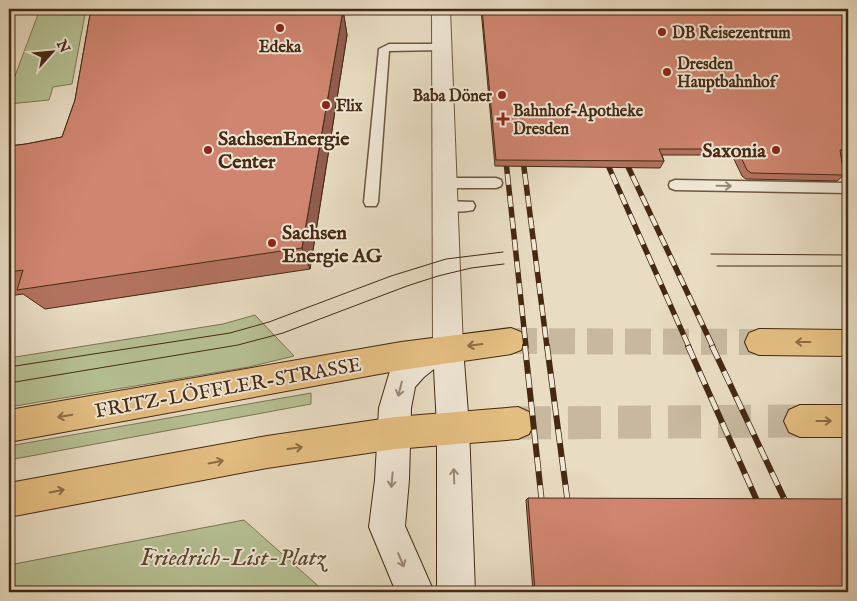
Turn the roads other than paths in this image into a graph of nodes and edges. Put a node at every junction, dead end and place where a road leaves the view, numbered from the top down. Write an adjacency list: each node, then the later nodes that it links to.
1 (442, 9): 2 (street)
2 (442, 47): 6 (street); 7 (lane)
3 (496, 183): 6 (lane)
4 (675, 186): 5 (lane, one-way to 5)
5 (848, 188)
6 (453, 198): 11 (street)
7 (371, 202)
8 (510, 341): 11 (main road, FRITZ-LÖFFLER-STRASSE, one-way to 11)
9 (759, 342): 10 (main road, one-way to 9)
10 (848, 343)
11 (448, 348): 15 (main road, FRITZ-LÖFFLER-STRASSE, one-way to 15); 16 (street); 17 (street, one-way to 17)
12 (800, 421): 13 (main road, one-way to 13)
13 (848, 421)
14 (518, 423): 16 (main road)
15 (9, 426)
16 (453, 427): 17 (main road); 20 (street, one-way to 16)
17 (394, 433): 18 (main road, one-way to 17); 19 (street, one-way to 19)
18 (9, 500)
19 (415, 592)
20 (456, 592)

